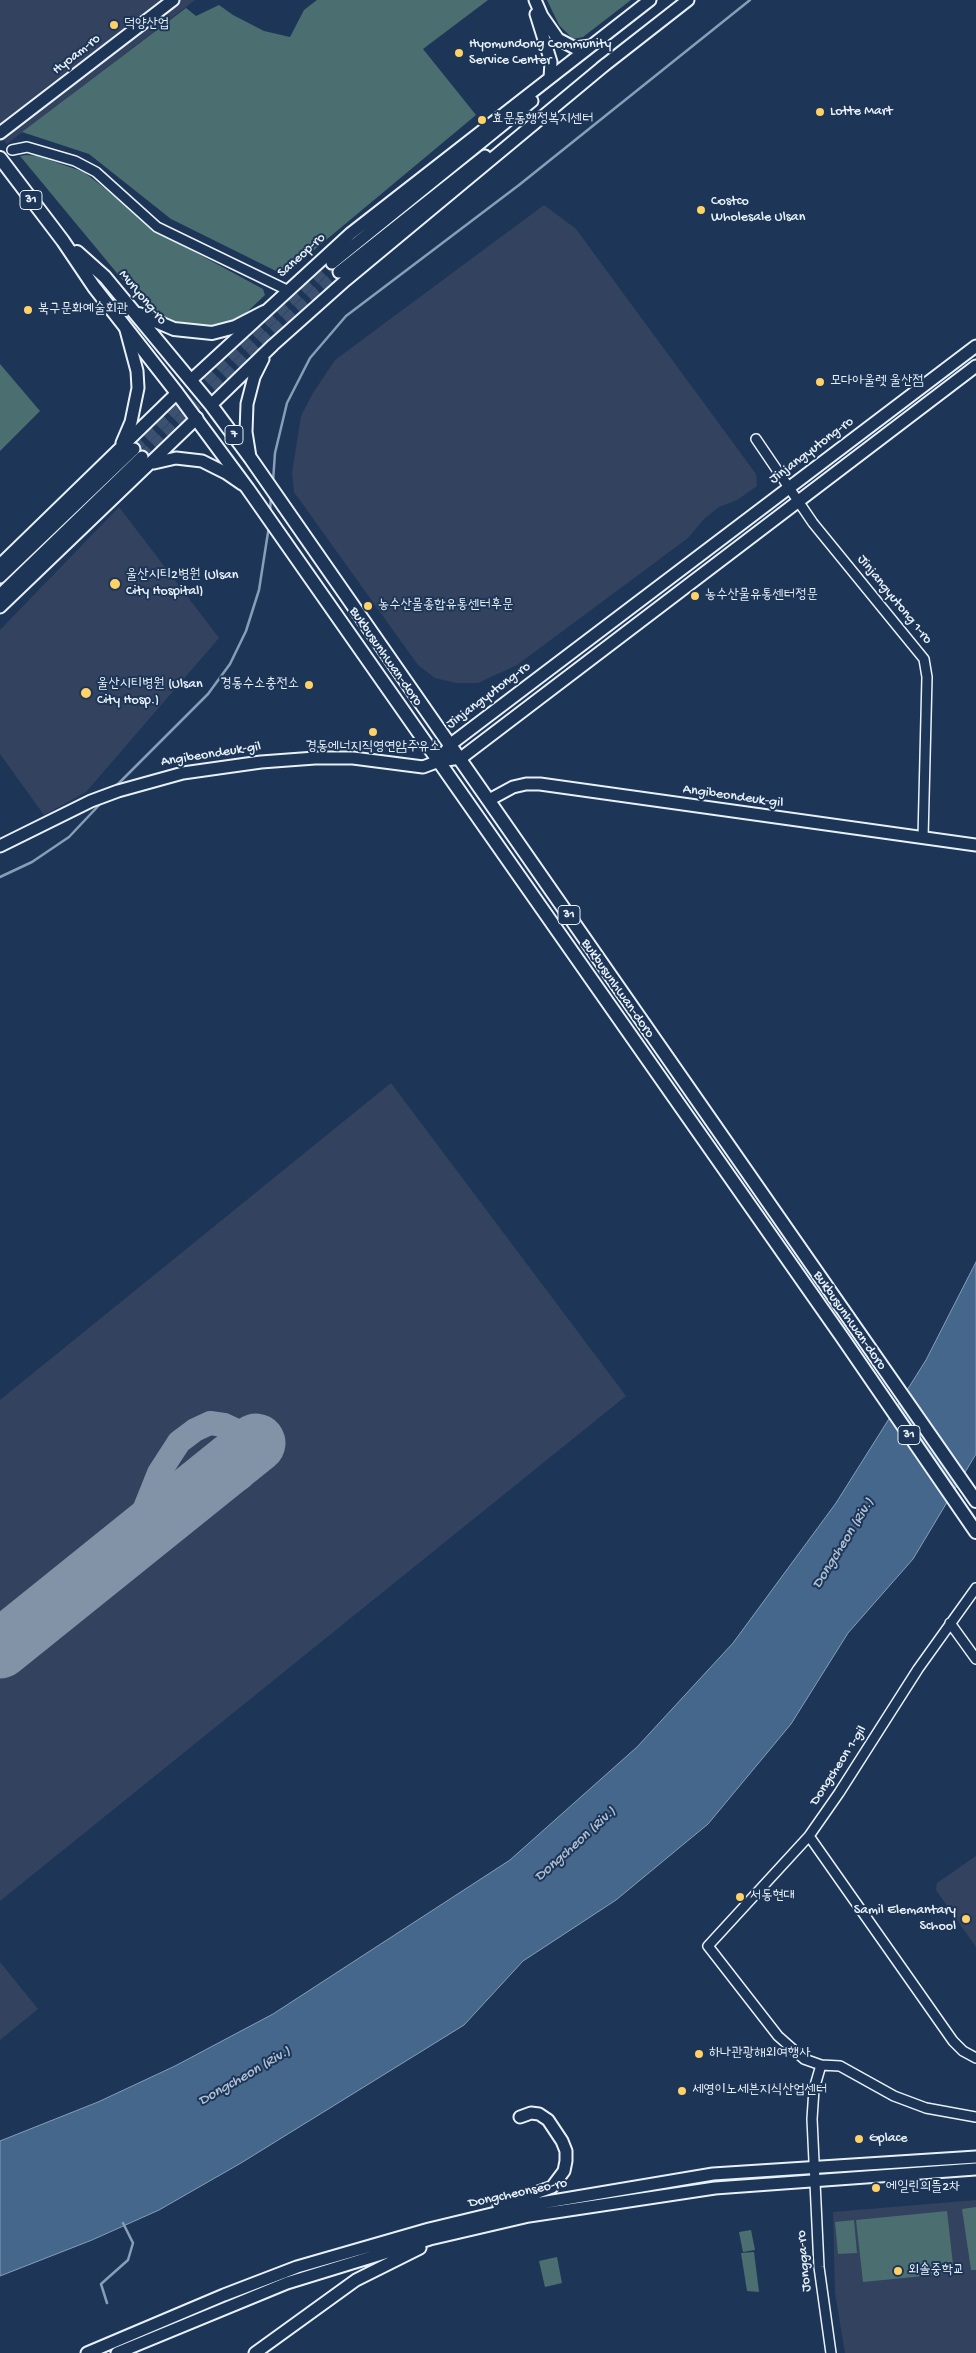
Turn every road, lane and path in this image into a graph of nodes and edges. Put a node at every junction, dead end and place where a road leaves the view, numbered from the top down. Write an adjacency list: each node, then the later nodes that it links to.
1 (173, 0): 9 (main road, Hyoam-ro)
2 (534, 0): 6 (main road); 8 (main road)
3 (650, 0): 6 (main road, Saneop-ro)
4 (661, 0): 7 (main road, Saneop-ro)
5 (688, 0): 7 (main road, Saneop-ro)
6 (592, 45): 8 (main road, Saneop-ro)
7 (606, 64): 17 (main road, Saneop-ro)
8 (550, 78): 13 (main road, Saneop-ro)
9 (0, 134)
10 (12, 150): 13 (street)
11 (0, 158): 12 (main road, Muryong-ro / 31)
12 (64, 241): 14 (main road, Muryong-ro / 31); 16 (main road, Muryong-ro / 31)
13 (286, 290): 15 (main road, Saneop-ro)
14 (131, 309): 15 (main road); 20 (main road, Muryong-ro / 31)
15 (264, 312): 20 (main road, Saneop-ro)
16 (125, 326): 21 (main road, Muryong-ro / 31); 25 (main road)
17 (273, 345): 22 (main road, Saneop-ro); 26 (main road)
18 (976, 346): 28 (main road, Jinjangyutong-ro)
19 (976, 366): 30 (main road)
20 (191, 380): 21 (main road, Saneop-ro); 22 (main road, Bukbusunhwan-doro / 7)
21 (177, 393): 23 (main road, Bukbusunhwan-doro / 31); 25 (main road, Saneop-ro)
22 (211, 405): 23 (main road, Saneop-ro); 26 (main road, Bukbusunhwan-doro / 7)
23 (197, 418): 27 (main road, Saneop-ro); 29 (main road, Bukbusunhwan-doro / 31)
24 (756, 439): 28 (street, Jinjangyutong 1-ro)
25 (116, 453): 31 (main road, Saneop-ro)
26 (253, 463): 35 (main road, Bukbusunhwan-doro / 31)
27 (144, 470): 29 (main road); 34 (main road, Saneop-ro)
28 (790, 487): 30 (street, Jinjangyutong 1-ro); 35 (main road, Jinjangyutong-ro)
29 (251, 493): 37 (main road, Bukbusunhwan-doro / 31)
30 (799, 501): 36 (main road); 39 (street, Jinjangyutong 1-ro)
31 (0, 565)
32 (0, 577): 33 (main road)
33 (0, 595)
34 (0, 607)
35 (450, 744): 36 (main road, Bukbusunhwan-doro / 31); 37 (main road, Jinjangyutong-ro)
36 (461, 758): 37 (main road); 38 (main road, Bukbusunhwan-doro / 31)
37 (439, 761): 41 (main road, Angibeondeuk-gil); 43 (main road, Bukbusunhwan-doro / 31)
38 (490, 800): 39 (main road, Angibeondeuk-gil); 42 (main road, Bukbusunhwan-doro / 31)
39 (923, 838): 40 (main road, Angibeondeuk-gil)
40 (976, 845)
41 (0, 846)
42 (976, 1501)
43 (976, 1532)
44 (976, 1588): 45 (street, Dongcheon 1-gil)
45 (950, 1622): 46 (street); 47 (street, Dongcheon 1-gil)
46 (976, 1659)
47 (809, 1836): 48 (street); 49 (street, Dongcheon 1-gil)
48 (976, 2058)
49 (821, 2065): 51 (street); 53 (street, Jongga-ro)
50 (520, 2117): 56 (main road)
51 (976, 2117)
52 (976, 2157): 53 (main road, Dongcheonseo-ro)
53 (814, 2167): 55 (street, Jongga-ro); 56 (main road, Dongcheonseo-ro)
54 (976, 2170): 55 (main road, Dongcheonseo-ro)
55 (815, 2181): 57 (main road, Dongcheonseo-ro); 61 (street, Jongga-ro)
56 (429, 2229): 58 (main road, Dongcheonseo-ro)
57 (465, 2231): 59 (main road, Dongcheonseo-ro); 60 (main road)
58 (88, 2353)
59 (116, 2353)
60 (255, 2353)
61 (830, 2353)

